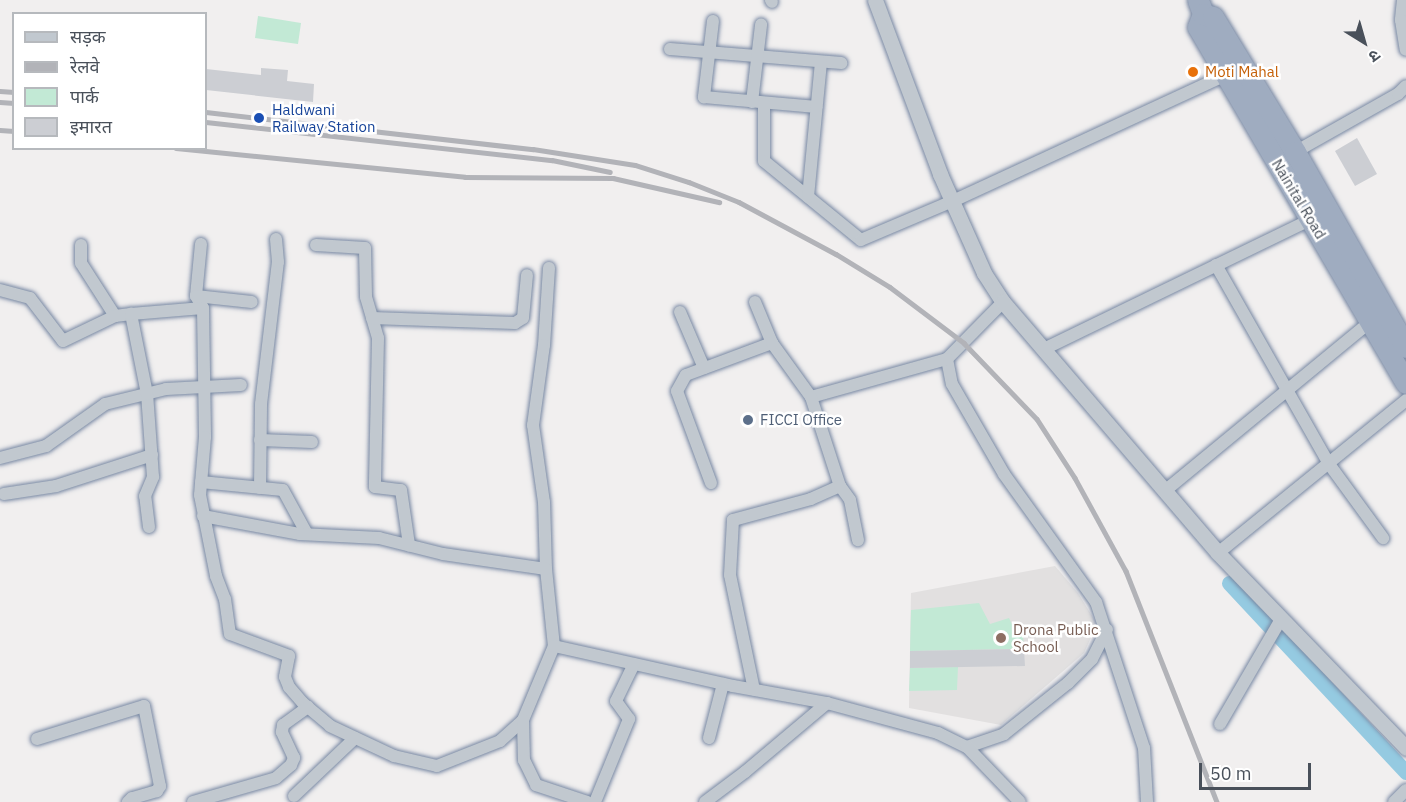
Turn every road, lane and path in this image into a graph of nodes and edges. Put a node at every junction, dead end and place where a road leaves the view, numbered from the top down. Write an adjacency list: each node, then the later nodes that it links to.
1 (875, 0): 18 (street)
2 (1403, 0): 7 (street)
3 (1200, 7): 12 (highway, Nainital Road); 16 (highway, Nainital Road)
4 (713, 21): 8 (street)
5 (760, 25): 9 (street)
6 (670, 49): 8 (street)
7 (1406, 50)
8 (710, 51): 9 (street); 14 (street)
9 (757, 57): 10 (street); 14 (street)
10 (821, 63): 11 (street); 15 (street)
11 (841, 63)
12 (1226, 75): 16 (highway, Nainital Road); 18 (street)
13 (1406, 87): 16 (street)
14 (758, 103): 15 (street); 17 (street)
15 (817, 106): 17 (street)
16 (1287, 157): 19 (highway, Nainital Road); 36 (highway, Nainital Road)
17 (808, 197): 18 (street)
18 (953, 201): 31 (street)
19 (1312, 219): 24 (street); 36 (highway, Nainital Road)
20 (276, 239): 50 (street)
21 (201, 244): 28 (street)
22 (81, 245): 35 (street)
23 (316, 245): 37 (street)
24 (1216, 265): 40 (street); 46 (street)
25 (549, 268): 68 (street)
26 (526, 275): 37 (street)
27 (0, 290): 35 (street)
28 (196, 296): 29 (street); 32 (street)
29 (252, 302)
30 (754, 302): 38 (street)
31 (1003, 302): 40 (street); 41 (street)
32 (202, 308): 34 (street); 45 (street)
33 (680, 312): 42 (street)
34 (131, 314): 35 (street); 47 (street)
35 (115, 316)
36 (1378, 316): 39 (highway, Nainital Road); 43 (highway, Nainital Road); 46 (street)
37 (372, 318): 66 (street)
38 (772, 343): 42 (street); 48 (street)
39 (1406, 347)
40 (1044, 349): 59 (street)
41 (947, 359): 48 (street); 70 (street)
42 (704, 368): 56 (street)
43 (1406, 383)
44 (241, 385): 45 (street)
45 (204, 389): 47 (street); 55 (street)
46 (1286, 391): 54 (street); 59 (street)
47 (147, 394): 52 (street); 53 (street)
48 (811, 397): 57 (street)
49 (1406, 400): 54 (street)
50 (260, 440): 51 (street); 58 (street)
51 (312, 442)
52 (152, 455): 60 (street); 62 (street)
53 (0, 458)
54 (1329, 464): 64 (street); 67 (street)
55 (201, 482): 58 (street); 61 (street)
56 (711, 483)
57 (840, 486): 65 (street); 74 (street)
58 (260, 488): 63 (street)
59 (1166, 490): 67 (street)
60 (4, 494)
61 (203, 516): 63 (street); 76 (street)
62 (149, 527)
63 (307, 534): 66 (street)
64 (1383, 538)
65 (858, 540)
66 (409, 545): 68 (street)
67 (1218, 553): 69 (street)
68 (546, 569): 71 (street)
69 (1281, 619): 78 (street); 83 (street)
70 (1107, 630): 82 (street); 93 (street)
71 (554, 646): 72 (street); 77 (street)
72 (634, 664): 73 (street); 91 (street)
73 (723, 684): 74 (street); 80 (street)
74 (754, 690): 75 (street)
75 (827, 703): 82 (street); 87 (street)
76 (308, 707): 79 (street); 90 (street)
77 (523, 720): 79 (street); 88 (street)
78 (1220, 723)
79 (355, 738): 85 (street)
80 (709, 738)
81 (38, 739): 86 (street)
82 (967, 747): 92 (street)
83 (1406, 748)
84 (1406, 790): 94 (street)
85 (294, 796)
86 (159, 797): 89 (street)
87 (713, 800)
88 (580, 801)
89 (128, 802)
90 (193, 802)
91 (595, 802)
92 (1020, 802)
93 (1147, 802)
94 (1394, 802)

